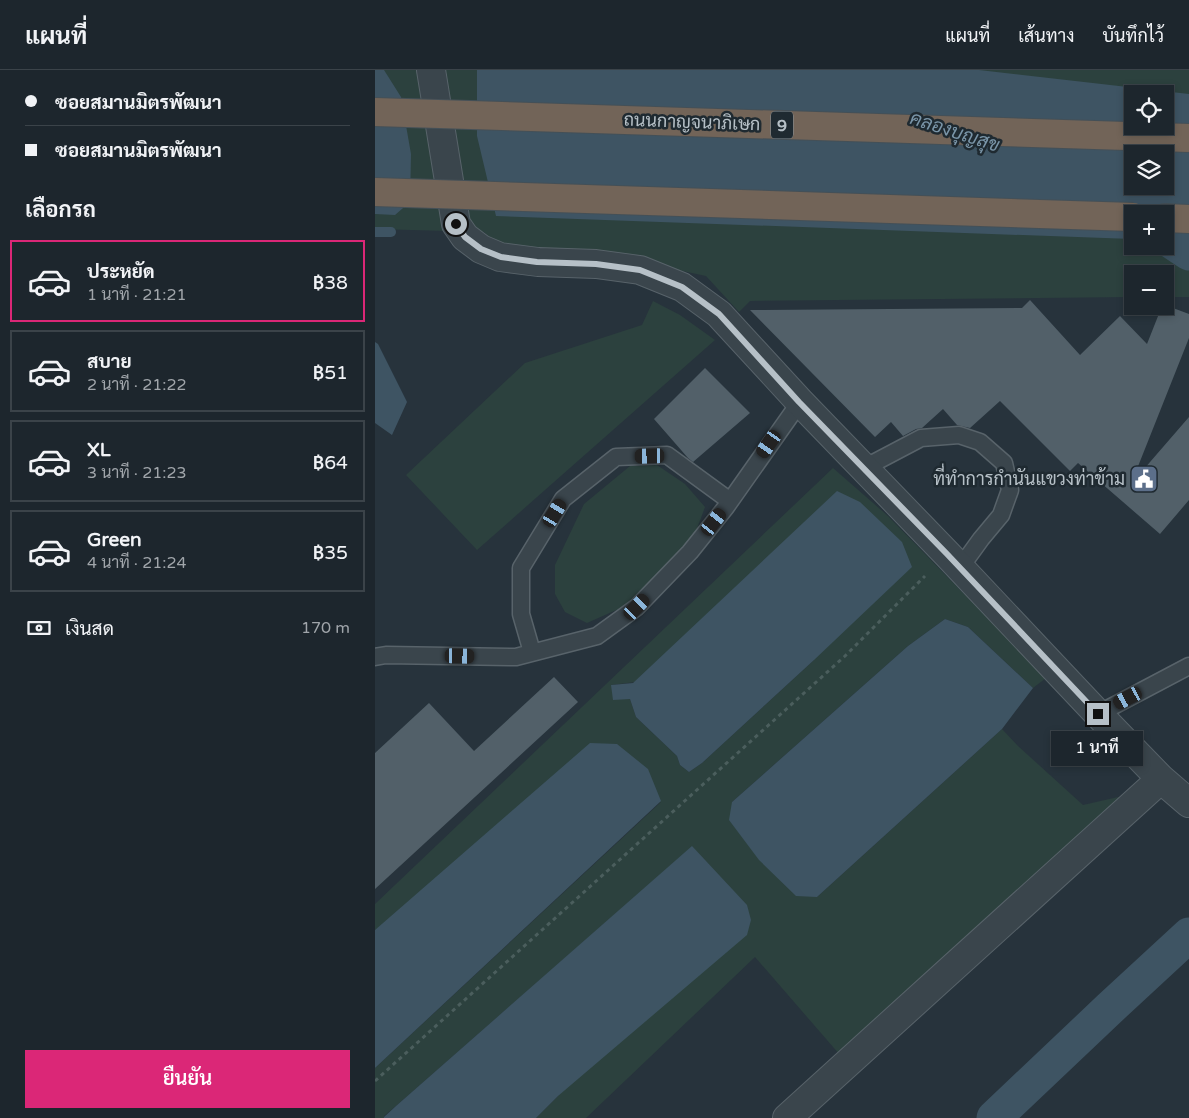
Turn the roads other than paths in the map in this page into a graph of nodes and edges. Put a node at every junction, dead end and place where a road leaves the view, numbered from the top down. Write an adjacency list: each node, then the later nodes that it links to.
1 (431, 70): 8 (street)
2 (375, 112): 3 (highway, ถนนกาญจนาภิเษก / 9, bridge)
3 (1189, 138)
4 (375, 192): 5 (highway, bridge)
5 (1124, 217)
6 (1174, 218): 7 (highway)
7 (1189, 219)
8 (799, 402): 9 (street); 10 (lane)
9 (863, 468): 11 (street); 11 (lane)
10 (730, 501): 12 (lane); 12 (lane)
11 (953, 561): 15 (street)
12 (532, 652): 13 (lane)
13 (375, 657)
14 (1189, 666): 15 (lane)
15 (1098, 714): 16 (street)
16 (1161, 779): 17 (street); 18 (street)
17 (1189, 803)
18 (787, 1118)

